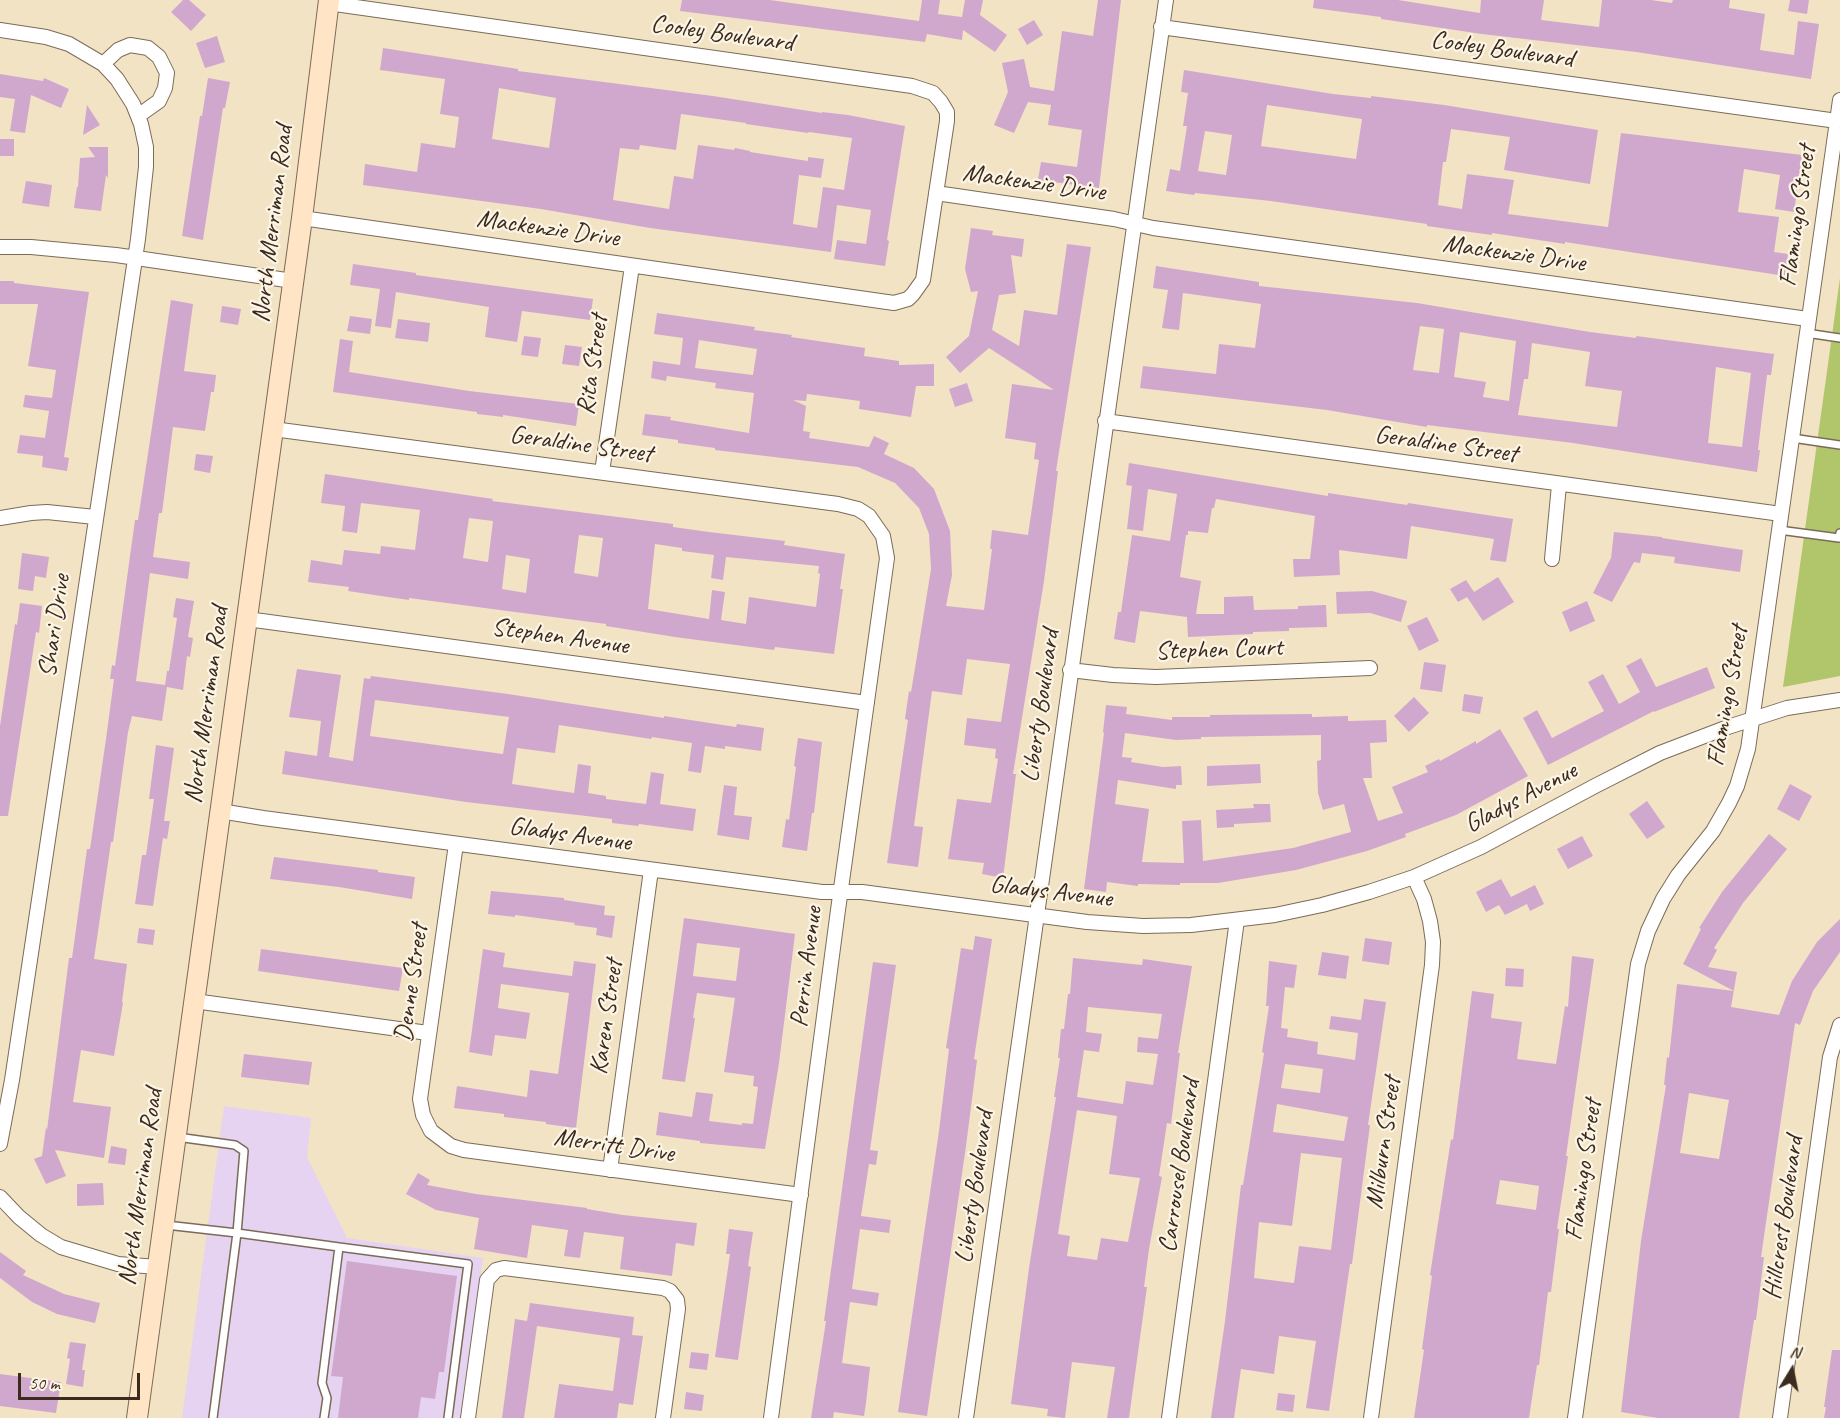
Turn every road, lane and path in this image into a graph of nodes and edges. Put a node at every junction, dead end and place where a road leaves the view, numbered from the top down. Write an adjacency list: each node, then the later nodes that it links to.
1 (1166, 0): 3 (street, Liberty Boulevard)
2 (328, 1): 9 (street, Cooley Boulevard); 10 (main road, North Merriman Road)
3 (1161, 27): 8 (street, Cooley Boulevard); 11 (street, Liberty Boulevard)
4 (0, 30): 5 (street, Shari Drive)
5 (103, 64): 7 (street, Shari Drive); 7 (street)
6 (1840, 100): 8 (street, Flamingo Street)
7 (138, 116): 13 (street, Shari Drive)
8 (1837, 121): 16 (street, Flamingo Street)
9 (936, 193): 11 (street, Mackenzie Drive); 14 (street, Mackenzie Drive)
10 (302, 218): 14 (street, Mackenzie Drive); 15 (main road, North Merriman Road)
11 (1134, 222): 16 (street, Mackenzie Drive); 18 (street, Liberty Boulevard)
12 (0, 248): 13 (street)
13 (135, 258): 15 (street); 25 (street, Shari Drive)
14 (632, 266): 22 (street, Rita Street)
15 (293, 281): 19 (main road, North Merriman Road)
16 (1807, 326): 17 (lane); 20 (street, Flamingo Street)
17 (1840, 338)
18 (1105, 421): 23 (street, Geraldine Street); 33 (street, Liberty Boulevard)
19 (273, 429): 22 (street, Geraldine Street); 31 (main road, North Merriman Road)
20 (1791, 438): 21 (lane); 24 (street, Flamingo Street)
21 (1840, 445)
22 (602, 472): 27 (street, Geraldine Street)
23 (1559, 485): 24 (street, Geraldine Street); 30 (street)
24 (1781, 514): 28 (street, Flamingo Street)
25 (95, 517): 26 (street); 49 (street, Shari Drive)
26 (0, 519)
27 (876, 525): 35 (street, Perrin Avenue)
28 (1778, 530): 29 (lane); 36 (street, Flamingo Street)
29 (1840, 533)
30 (1552, 559)
31 (247, 619): 35 (street, Stephen Avenue); 37 (main road, North Merriman Road)
32 (1370, 668): 33 (street, Stephen Court)
33 (1070, 670): 42 (street, Liberty Boulevard)
34 (1840, 700): 36 (street, Gladys Avenue)
35 (867, 703): 41 (street, Perrin Avenue)
36 (1752, 720): 40 (street, Gladys Avenue); 67 (street, Flamingo Street)
37 (220, 811): 38 (street, Gladys Avenue); 44 (main road, North Merriman Road)
38 (456, 844): 39 (street, Gladys Avenue); 46 (street, Denne Street)
39 (651, 870): 41 (street, Gladys Avenue); 50 (street, Karen Street)
40 (1414, 877): 43 (street, Gladys Avenue); 66 (street, Milburn Street)
41 (840, 892): 42 (street, Gladys Avenue); 51 (street, Perrin Avenue)
42 (1038, 916): 43 (street, Gladys Avenue); 64 (street, Liberty Boulevard)
43 (1237, 921): 65 (street, Carrousel Boulevard)
44 (194, 1001): 46 (street); 48 (main road, North Merriman Road)
45 (1840, 1025): 68 (street, Hillcrest Boulevard)
46 (428, 1033): 47 (street, Denne Street)
47 (429, 1127): 50 (street, Merritt Drive)
48 (175, 1137): 53 (main road, North Merriman Road); 54 (lane)
49 (0, 1144)
50 (610, 1170): 51 (street, Merritt Drive)
51 (801, 1195): 63 (street, Perrin Avenue)
52 (0, 1197): 56 (street)
53 (163, 1225): 54 (lane); 56 (main road, North Merriman Road)
54 (237, 1233): 55 (lane); 58 (lane)
55 (339, 1247): 59 (lane); 60 (lane)
56 (158, 1267): 57 (main road, North Merriman Road)
57 (137, 1418)
58 (213, 1418)
59 (324, 1418)
60 (448, 1418)
61 (468, 1418): 62 (street)
62 (663, 1418)
63 (771, 1418)
64 (966, 1418)
65 (1169, 1418)
66 (1371, 1418)
67 (1575, 1418)
68 (1780, 1418)

